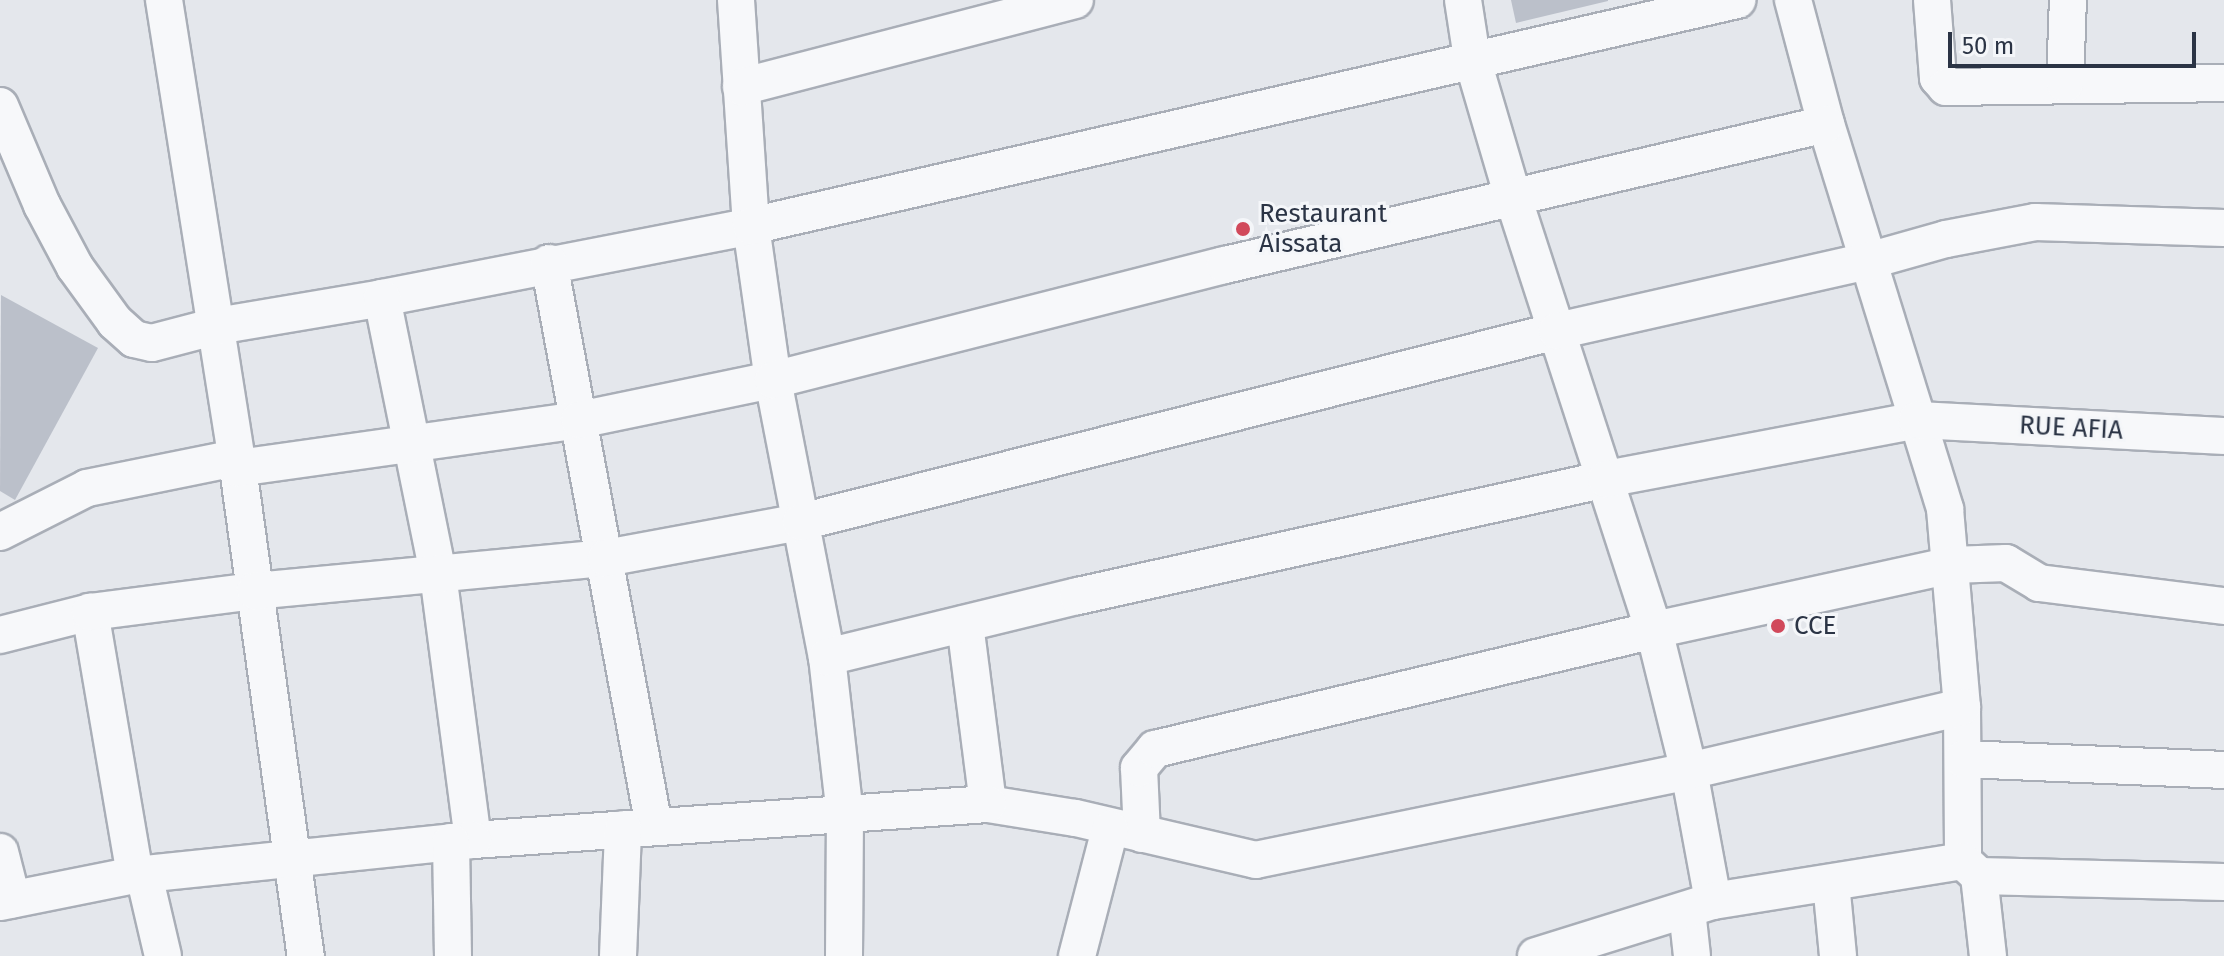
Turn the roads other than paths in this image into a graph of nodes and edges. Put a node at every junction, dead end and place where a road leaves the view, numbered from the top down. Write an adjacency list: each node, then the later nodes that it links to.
1 (164, 0): 21 (street)
2 (736, 0): 12 (street)
3 (1075, 0): 12 (street)
4 (1463, 0): 9 (street)
5 (1737, 0): 9 (street)
6 (1793, 0): 14 (street)
7 (1932, 0): 11 (street)
8 (2068, 0): 11 (street)
9 (1472, 58): 15 (street); 16 (street)
10 (2224, 83): 11 (street)
11 (2065, 84)
12 (741, 87): 16 (street)
13 (0, 106): 21 (street)
14 (1826, 124): 15 (street); 18 (street)
15 (1513, 197): 22 (street); 23 (street)
16 (751, 226): 19 (street); 23 (street)
17 (2224, 228): 18 (street)
18 (1868, 261): 22 (street); 25 (street)
19 (549, 263): 20 (street); 24 (street)
20 (382, 298): 21 (street); 27 (street)
21 (217, 326): 28 (street)
22 (1557, 331): 29 (street); 30 (street)
23 (773, 380): 24 (street); 30 (street)
24 (579, 420): 27 (street); 32 (street)
25 (1917, 420): 26 (street, RUE AFIA); 29 (street, RUE AFIA); 33 (street)
26 (2224, 436)
27 (413, 443): 28 (street); 34 (street)
28 (237, 463): 31 (street); 35 (street)
29 (1606, 479): 38 (street, RUE AFIA); 39 (street)
30 (801, 522): 32 (street); 41 (street)
31 (0, 532)
32 (606, 558): 34 (street); 48 (street)
33 (1952, 565): 36 (street); 39 (street); 42 (street)
34 (438, 574): 35 (street); 50 (street)
35 (255, 591): 37 (street); 52 (street)
36 (2224, 606)
37 (90, 612): 40 (street); 54 (street)
38 (965, 624): 41 (street, RUE AFIA); 46 (street)
39 (1654, 630): 45 (street); 49 (street)
40 (2, 631)
41 (827, 657): 47 (street)
42 (1962, 707): 43 (street); 45 (street)
43 (1963, 759): 44 (street); 53 (street)
44 (2224, 770)
45 (1689, 771): 49 (street); 58 (street)
46 (988, 804): 47 (street); 49 (street)
47 (845, 814): 48 (street); 63 (street)
48 (638, 827): 50 (street); 62 (street)
49 (1126, 831): 64 (street)
50 (462, 841): 52 (street); 61 (street)
51 (0, 852): 57 (street)
52 (295, 861): 54 (street); 60 (street)
53 (1971, 868): 55 (street); 56 (street); 68 (street)
54 (140, 875): 57 (street); 59 (street)
55 (2224, 882)
56 (1831, 883): 58 (street); 67 (street)
57 (6, 901)
58 (1700, 905): 65 (street); 66 (street)
59 (163, 956)
60 (306, 956)
61 (453, 956)
62 (618, 956)
63 (844, 956)
64 (1077, 956)
65 (1536, 956)
66 (1692, 956)
67 (1838, 956)
68 (1988, 956)

